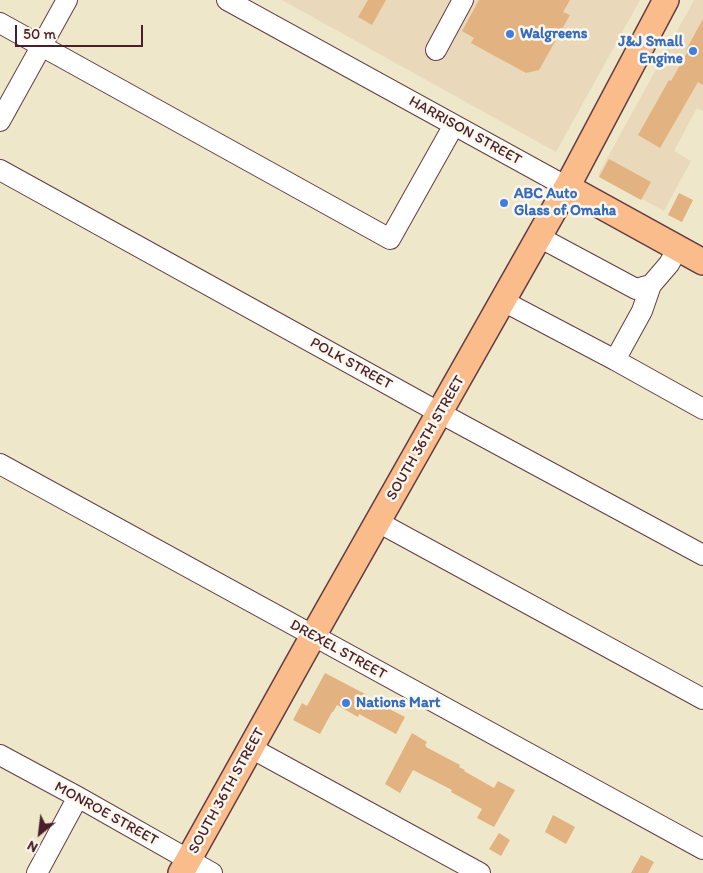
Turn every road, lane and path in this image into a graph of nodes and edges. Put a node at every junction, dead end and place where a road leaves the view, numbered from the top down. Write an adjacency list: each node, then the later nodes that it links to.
1 (67, 0): 7 (street)
2 (226, 0): 5 (street, HARRISON STREET)
3 (463, 0): 8 (street)
4 (666, 0): 12 (main road, SOUTH 36TH STREET)
5 (249, 5): 10 (street, HARRISON STREET)
6 (0, 23): 7 (street)
7 (42, 46): 9 (street); 10 (street)
8 (436, 50)
9 (0, 121)
10 (454, 125): 12 (street, HARRISON STREET)
11 (0, 170): 20 (street, POLK STREET)
12 (567, 187): 13 (main road, SOUTH 36TH STREET); 14 (main road, HARRISON STREET)
13 (539, 237): 16 (street); 17 (main road, SOUTH 36TH STREET)
14 (678, 248): 15 (main road, HARRISON STREET); 16 (street)
15 (703, 262)
16 (651, 285): 18 (street)
17 (503, 301): 18 (street); 20 (main road, SOUTH 36TH STREET)
18 (615, 360): 19 (street)
19 (703, 408)
20 (440, 413): 22 (main road, SOUTH 36TH STREET); 23 (street, POLK STREET)
21 (0, 464): 24 (street, DREXEL STREET)
22 (378, 522): 24 (main road, SOUTH 36TH STREET); 25 (street)
23 (703, 556)
24 (313, 636): 26 (main road, SOUTH 36TH STREET); 29 (street, DREXEL STREET)
25 (703, 699)
26 (251, 748): 30 (main road, SOUTH 36TH STREET); 33 (street)
27 (0, 755): 28 (street, MONROE STREET)
28 (78, 797): 30 (street, MONROE STREET); 31 (street)
29 (703, 849)
30 (185, 866): 32 (street, MONROE STREET)
31 (37, 873)
32 (212, 873)
33 (480, 873)

